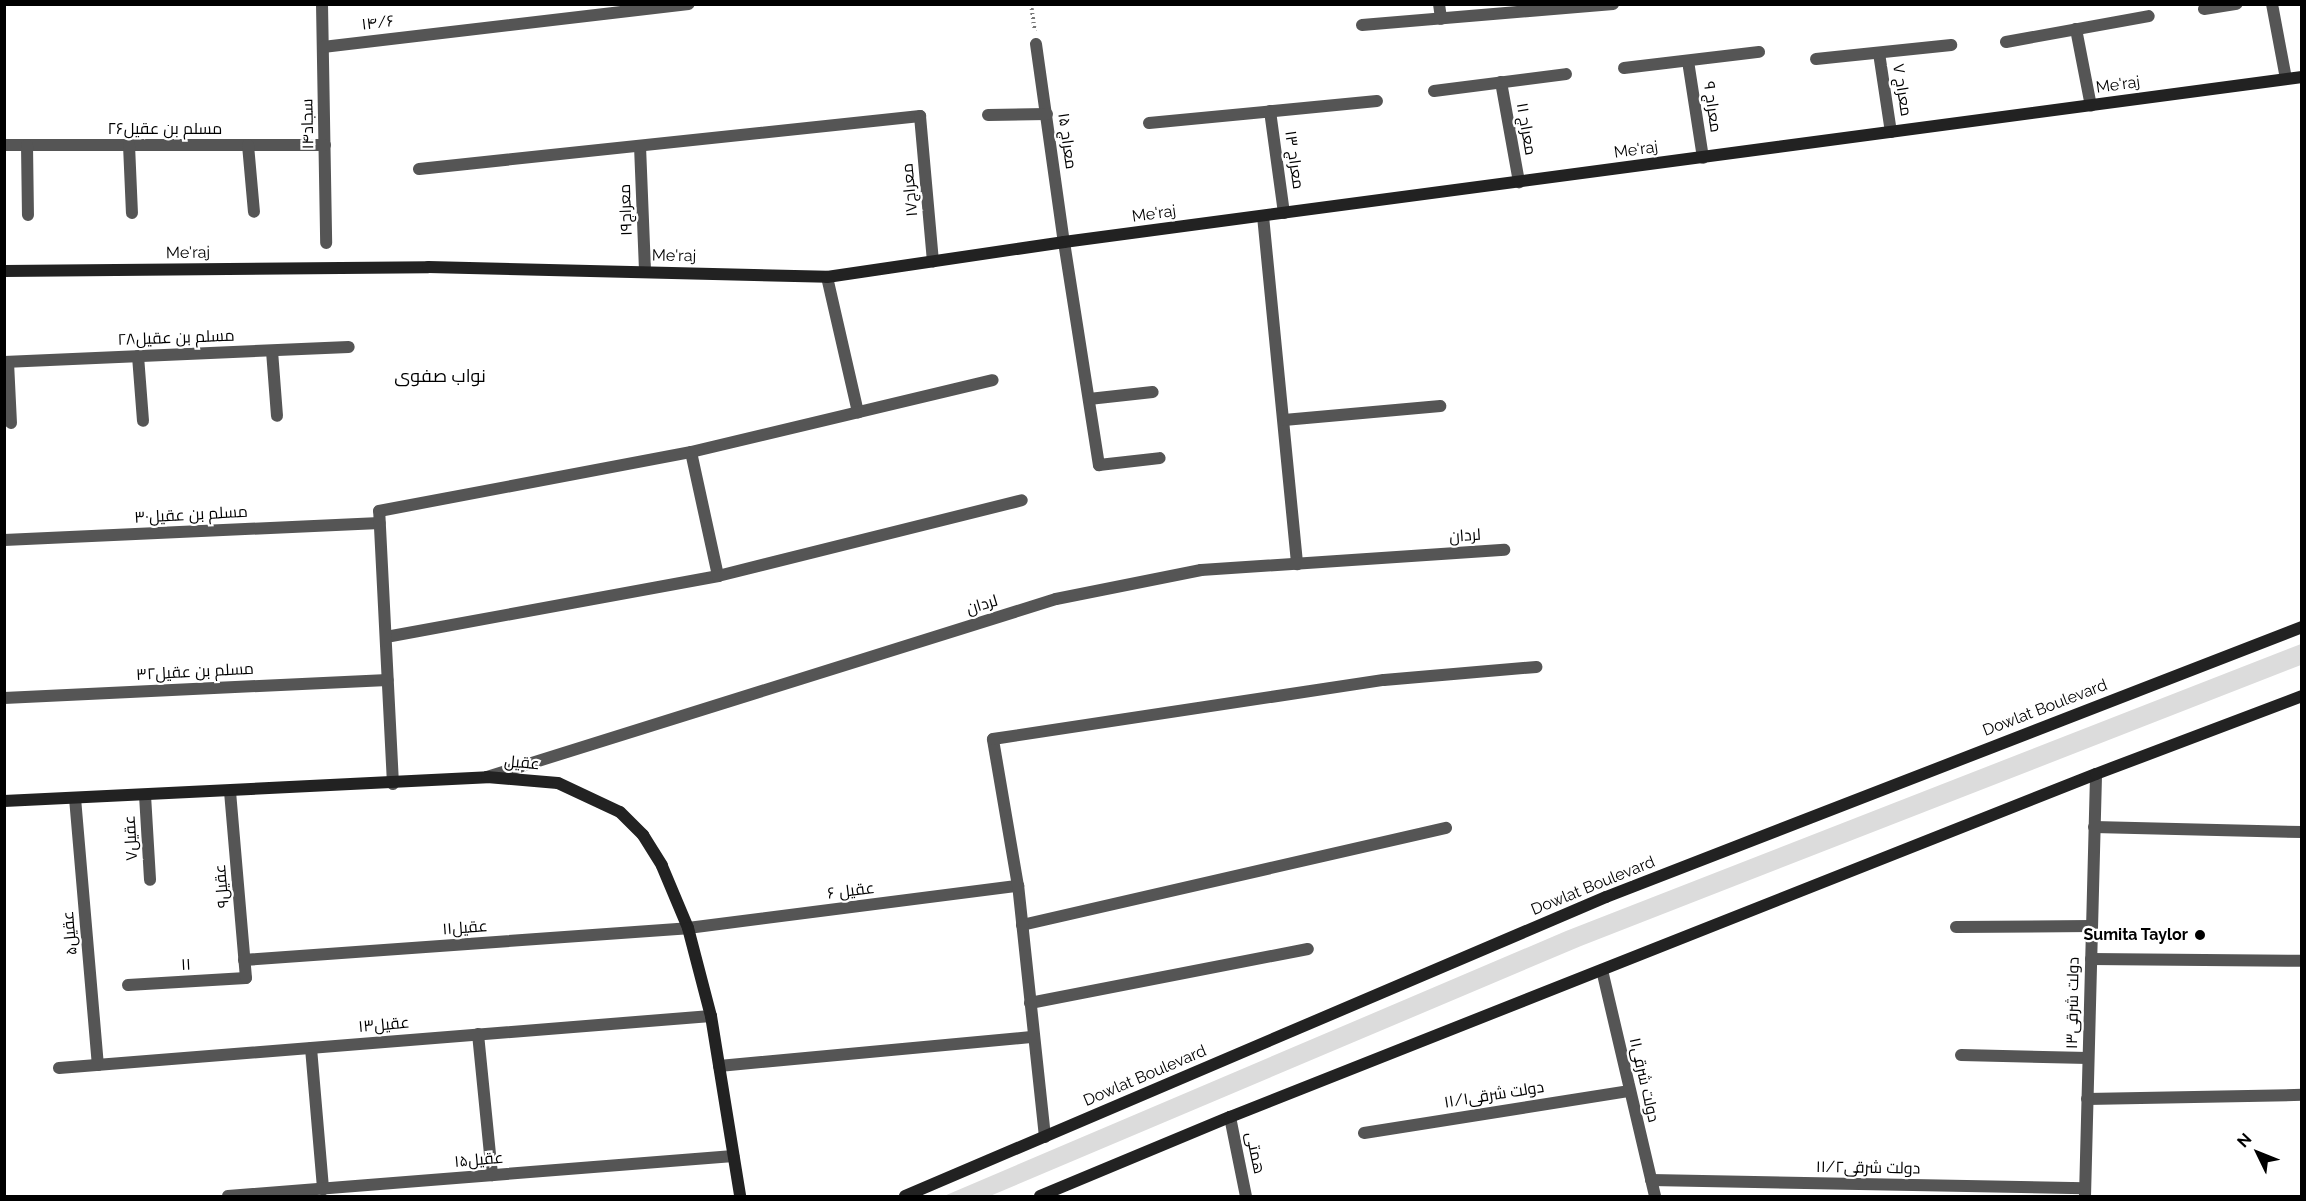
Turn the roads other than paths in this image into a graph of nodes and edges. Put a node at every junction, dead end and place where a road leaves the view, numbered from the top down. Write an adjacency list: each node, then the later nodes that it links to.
1 (322, 4): 16 (street, ۱۴سجاد)
2 (688, 4): 16 (street, ۱۴/۶)
3 (1439, 4): 10 (street)
4 (1613, 4): 7 (street)
5 (2238, 4): 8 (street)
6 (2272, 4): 24 (street)
7 (1581, 6): 10 (street)
8 (2204, 9)
9 (2149, 16): 12 (street)
10 (1441, 19): 11 (street)
11 (1362, 25)
12 (2076, 29): 13 (street); 28 (street)
13 (2006, 42)
14 (1036, 44): 30 (street, معراج ۱۵)
15 (1952, 45): 18 (street)
16 (323, 47): 38 (street, ۱۴سجاد)
17 (1759, 52): 20 (street)
18 (1880, 53): 19 (street); 33 (street, معراج ۷)
19 (1816, 59)
20 (1688, 61): 21 (street); 40 (street, معراج ۹)
21 (1624, 68)
22 (1566, 74): 25 (street)
23 (2301, 77): 24 (street, Me'raj)
24 (2286, 79): 28 (street, Me'raj)
25 (1501, 82): 26 (street); 42 (street, معراج ۱۱)
26 (1434, 91)
27 (1377, 101): 29 (street)
28 (2091, 106): 33 (street, Me'raj)
29 (1270, 111): 32 (street); 45 (street, معراج ۱۳)
30 (1047, 114): 31 (street); 48 (street, معراج ۱۵)
31 (988, 115)
32 (1149, 123)
33 (1891, 132): 40 (street, Me'raj)
34 (4, 145): 35 (street, مسلم بن عقیل۲۶)
35 (27, 145): 36 (street, مسلم بن عقیل۲۶); 46 (street)
36 (129, 145): 37 (street, مسلم بن عقیل۲۶); 44 (street)
37 (248, 145): 38 (street, مسلم بن عقیل۲۶); 43 (street)
38 (325, 146): 49 (street, ۱۴سجاد)
39 (640, 146): 41 (street); 50 (street, معراج۱۷); 52 (street, معراج۱۹)
40 (1703, 158): 42 (street, Me'raj)
41 (419, 169)
42 (1519, 182): 45 (street, Me'raj)
43 (254, 212)
44 (132, 213)
45 (1284, 213): 47 (street, Me'raj)
46 (28, 215)
47 (1263, 216): 48 (street, Me'raj); 64 (street)
48 (1064, 242): 50 (street, Me'raj); 60 (street, معراج ۱۵)
49 (326, 243)
50 (933, 261): 53 (street, Me'raj)
51 (4, 271): 52 (street, Me'raj)
52 (645, 272): 53 (street, Me'raj)
53 (827, 277): 62 (street)
54 (349, 347): 55 (street, مسلم بن عقیل۲۸)
55 (273, 351): 56 (street, مسلم بن عقیل۲۸); 63 (street)
56 (138, 356): 57 (street, مسلم بن عقیل۲۸); 65 (street)
57 (6, 362): 66 (street)
58 (993, 380): 62 (street)
59 (1153, 392): 60 (street)
60 (1089, 399): 68 (street, معراج ۱۵)
61 (1440, 406): 64 (street)
62 (858, 412): 67 (street)
63 (276, 416)
64 (1284, 420): 73 (street)
65 (142, 421)
66 (11, 423)
67 (691, 452): 70 (street); 74 (street)
68 (1160, 458)
69 (1022, 500): 74 (street)
70 (380, 523): 71 (street, مسلم بن عقیل۳۰); 76 (street)
71 (4, 540)
72 (1504, 550): 73 (street, لردان)
73 (1298, 564): 82 (street, لردان)
74 (718, 576): 76 (street)
75 (2301, 627): 119 (street, Dowlat Boulevard)
76 (386, 638): 78 (street)
77 (1536, 668): 92 (street)
78 (388, 680): 80 (street, مسلم بن عقیل۳۲); 83 (street)
79 (2301, 696): 81 (street)
80 (4, 698)
81 (2096, 774): 88 (street, ۱۳دولت شرقی); 101 (street)
82 (487, 777): 83 (street, عقیل); 96 (street, عقیل)
83 (393, 784): 84 (street, عقیل)
84 (230, 791): 85 (street, عقیل); 99 (street, عقیل۹)
85 (145, 795): 86 (street, عقیل); 91 (street, عقیل۷)
86 (75, 798): 87 (street, عقیل); 111 (street, عقیل۵)
87 (4, 801)
88 (2094, 827): 90 (street); 94 (street, ۱۳دولت شرقی)
89 (1446, 828): 93 (street)
90 (2301, 832)
91 (150, 880)
92 (1018, 886): 93 (street); 96 (street, عقیل ۶)
93 (1022, 925): 104 (street)
94 (2092, 926): 95 (street); 98 (street, ۱۳دولت شرقی)
95 (1956, 927)
96 (688, 928): 99 (street, عقیل۱۱); 105 (street, عقیل)
97 (1308, 949): 104 (street)
98 (2091, 959): 100 (street); 110 (street, ۱۳دولت شرقی)
99 (244, 960): 102 (street, عقیل۹)
100 (2301, 961)
101 (1602, 970): 114 (street, ۱۱دولت شرقی); 117 (street)
102 (246, 978): 103 (street, ۱۱)
103 (128, 985)
104 (1030, 1003): 107 (street)
105 (711, 1016): 106 (street, عقیل۱۳); 112 (street, عقیل)
106 (478, 1034): 108 (street, عقیل۱۳); 121 (street)
107 (1034, 1037): 112 (street); 119 (street)
108 (311, 1048): 111 (street, عقیل۱۳); 123 (street)
109 (1961, 1055): 110 (street)
110 (2088, 1058): 116 (street, ۱۳دولت شرقی)
111 (98, 1065): 113 (street, عقیل۱۳)
112 (719, 1066): 120 (street, عقیل)
113 (59, 1068)
114 (1630, 1091): 118 (street, ۱۱/۱دولت شرقی); 122 (street, ۱۱دولت شرقی)
115 (2301, 1095): 116 (street)
116 (2087, 1099): 124 (street, ۱۳دولت شرقی)
117 (1230, 1117): 128 (street); 129 (street, همتی)
118 (1364, 1132)
119 (1045, 1137): 127 (street, Dowlat Boulevard)
120 (733, 1156): 121 (street, عقیل۱۵); 126 (street, عقیل)
121 (492, 1175): 123 (street, عقیل۱۵)
122 (1651, 1180): 124 (street, ۱۱/۲دولت شرقی); 130 (street, ۱۱دولت شرقی)
123 (323, 1189): 125 (street, عقیل۱۵)
124 (2085, 1192)
125 (228, 1197)
126 (740, 1197)
127 (905, 1197)
128 (1040, 1197)
129 (1246, 1197)
130 (1655, 1197)

